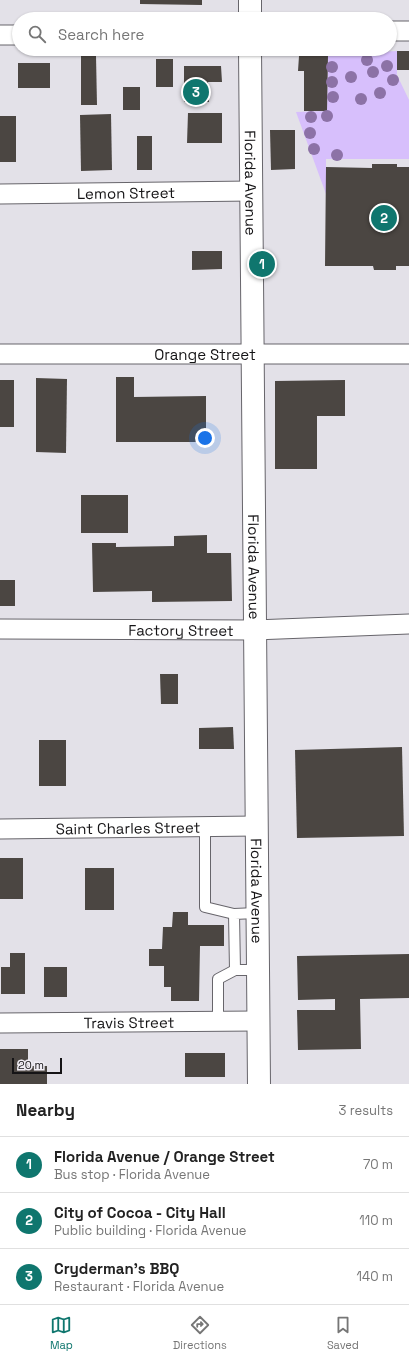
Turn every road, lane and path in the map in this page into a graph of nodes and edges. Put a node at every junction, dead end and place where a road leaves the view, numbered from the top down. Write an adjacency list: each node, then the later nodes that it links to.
1 (250, 0): 2 (street)
2 (250, 12)
3 (397, 31): 4 (street)
4 (409, 31)
5 (12, 34): 6 (street)
6 (0, 35)
7 (250, 56): 8 (street, Florida Avenue)
8 (252, 191): 9 (street, Lemon Street); 11 (street, Florida Avenue)
9 (0, 194)
10 (0, 354): 11 (street, Orange Street)
11 (252, 354): 12 (street, Orange Street); 15 (street, Florida Avenue)
12 (409, 354)
13 (409, 624): 15 (street, Factory Street)
14 (0, 629): 15 (street, Factory Street)
15 (254, 630): 17 (street, Florida Avenue)
16 (205, 826): 17 (street, Saint Charles Street); 18 (street, Saint Charles Street); 20 (lane)
17 (256, 826): 19 (street, Florida Avenue)
18 (0, 829)
19 (258, 913): 20 (lane); 22 (street, Florida Avenue)
20 (234, 914): 21 (lane)
21 (235, 970): 22 (lane); 23 (lane)
22 (258, 970): 24 (street, Florida Avenue)
23 (218, 1021): 24 (street, Travis Street); 25 (street, Travis Street)
24 (258, 1021): 26 (street, Florida Avenue)
25 (0, 1023)
26 (259, 1084)

